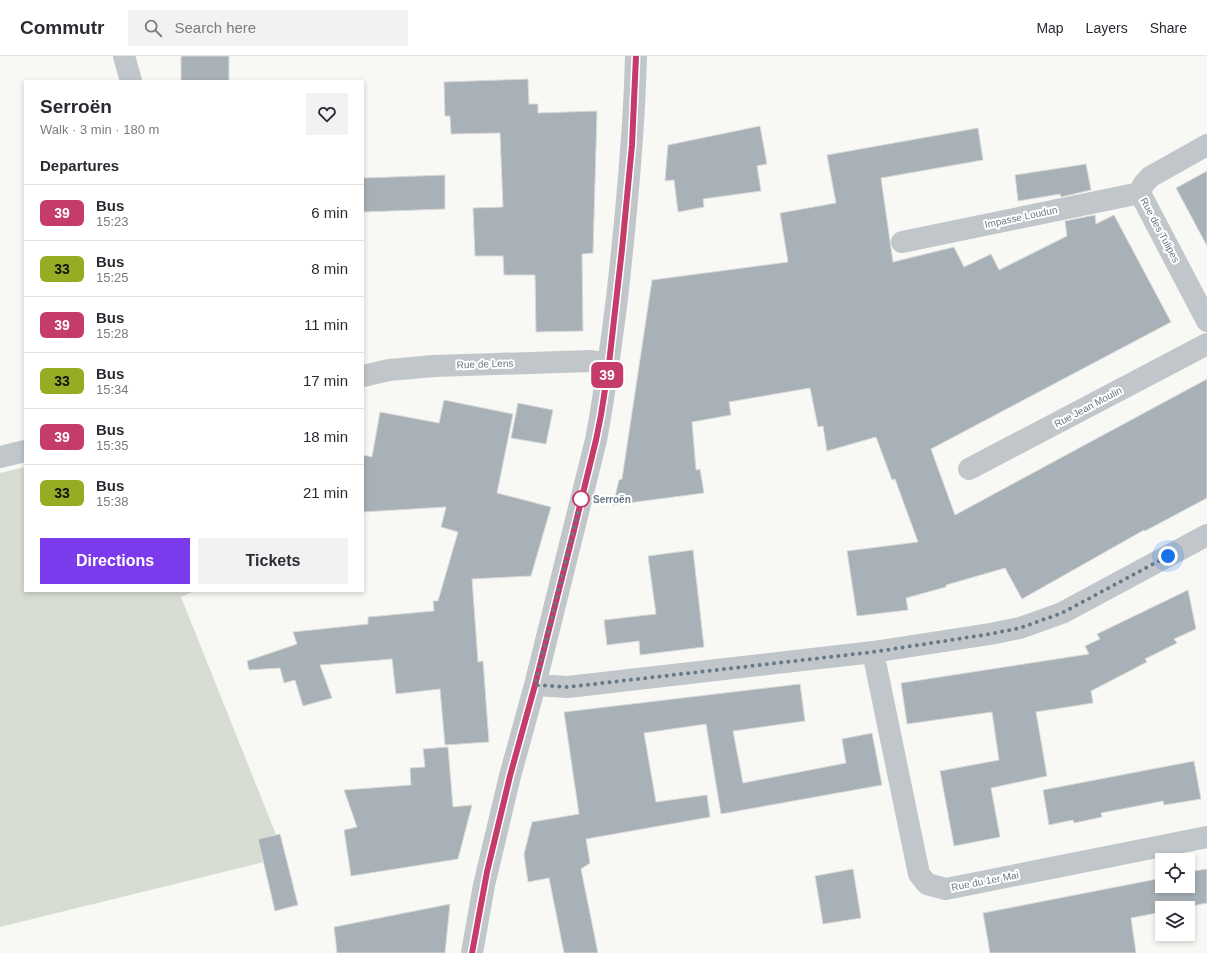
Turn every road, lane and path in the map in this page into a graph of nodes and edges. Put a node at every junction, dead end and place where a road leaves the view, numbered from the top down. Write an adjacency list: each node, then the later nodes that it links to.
1 (124, 56): 3 (street)
2 (636, 56): 9 (street)
3 (131, 80)
4 (1207, 145): 5 (street, Rue des Tulipes)
5 (1140, 193): 6 (street, Impasse Loudun); 7 (street, Rue des Tulipes)
6 (902, 242)
7 (1207, 320)
8 (1207, 344): 13 (street, Rue Jean Moulin)
9 (609, 364): 10 (street, Rue de Lens); 16 (street)
10 (364, 376)
11 (24, 452): 12 (street)
12 (0, 457)
13 (969, 469)
14 (1207, 535): 15 (street)
15 (873, 652): 16 (street); 17 (street, Rue du 1er Mai)
16 (535, 685): 18 (street)
17 (1207, 837)
18 (472, 953)

